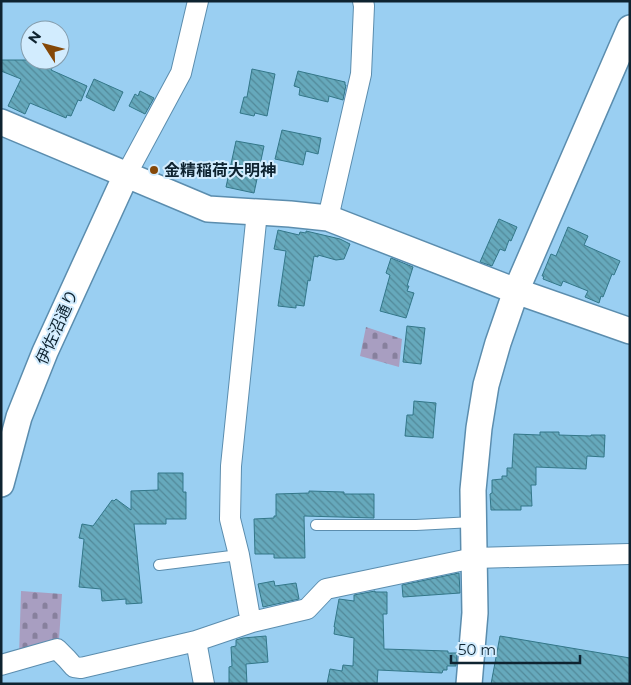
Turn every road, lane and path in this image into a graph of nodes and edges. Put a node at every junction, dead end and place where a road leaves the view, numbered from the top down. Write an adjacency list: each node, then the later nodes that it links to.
1 (198, 1): 5 (street)
2 (363, 1): 7 (street)
3 (630, 28): 8 (street)
4 (1, 122): 5 (street)
5 (126, 175): 6 (street); 10 (street, 伊佐沼通り)
6 (257, 212): 7 (street); 14 (street)
7 (328, 218): 8 (street)
8 (516, 291): 9 (street); 11 (street)
9 (630, 331)
10 (2, 479)
11 (473, 522): 12 (lane); 15 (street)
12 (316, 524)
13 (630, 554): 15 (street)
14 (239, 555): 16 (lane); 17 (street)
15 (474, 558): 17 (street); 21 (street)
16 (159, 565)
17 (252, 622): 18 (street)
18 (196, 641): 19 (street); 20 (street)
19 (1, 666)
20 (204, 684)
21 (469, 684)

